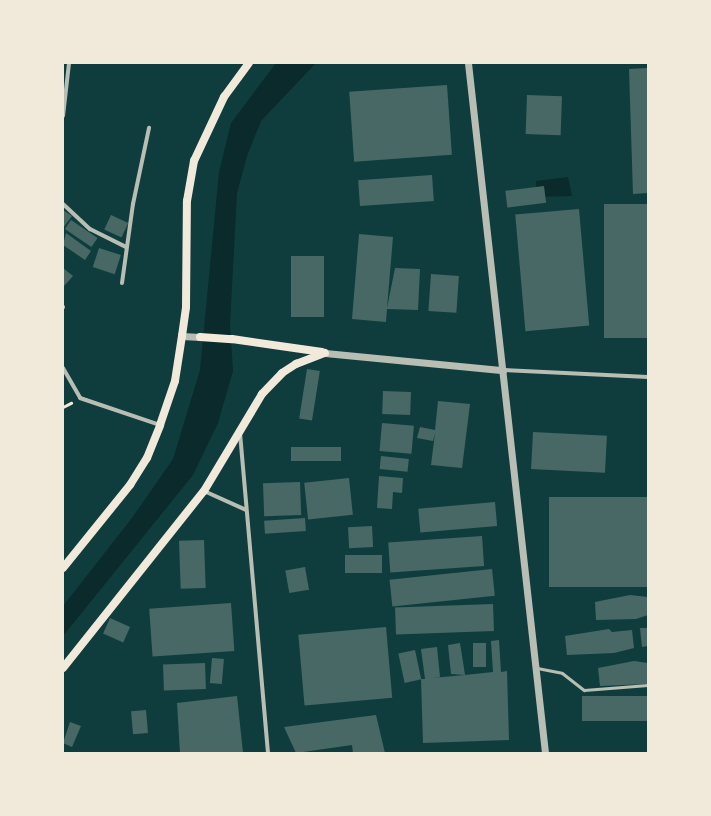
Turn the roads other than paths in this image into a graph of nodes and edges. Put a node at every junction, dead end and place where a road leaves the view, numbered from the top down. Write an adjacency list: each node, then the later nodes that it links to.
1 (69, 63): 4 (street)
2 (249, 63): 9 (main road)
3 (468, 63): 13 (street)
4 (63, 116)
5 (149, 128): 7 (street)
6 (63, 204): 7 (street)
7 (126, 247): 8 (street)
8 (122, 283)
9 (182, 336): 10 (street); 15 (main road)
10 (200, 337): 11 (main road)
11 (325, 353): 13 (street); 16 (main road)
12 (63, 368): 15 (street)
13 (503, 370): 14 (street); 21 (street)
14 (648, 377)
15 (160, 425): 19 (main road)
16 (240, 427): 17 (main road); 18 (street)
17 (204, 491): 18 (street); 20 (main road)
18 (246, 510): 23 (street)
19 (63, 568)
20 (63, 668)
21 (536, 668): 22 (lane); 24 (street)
22 (648, 685)
23 (268, 753)
24 (545, 753)

